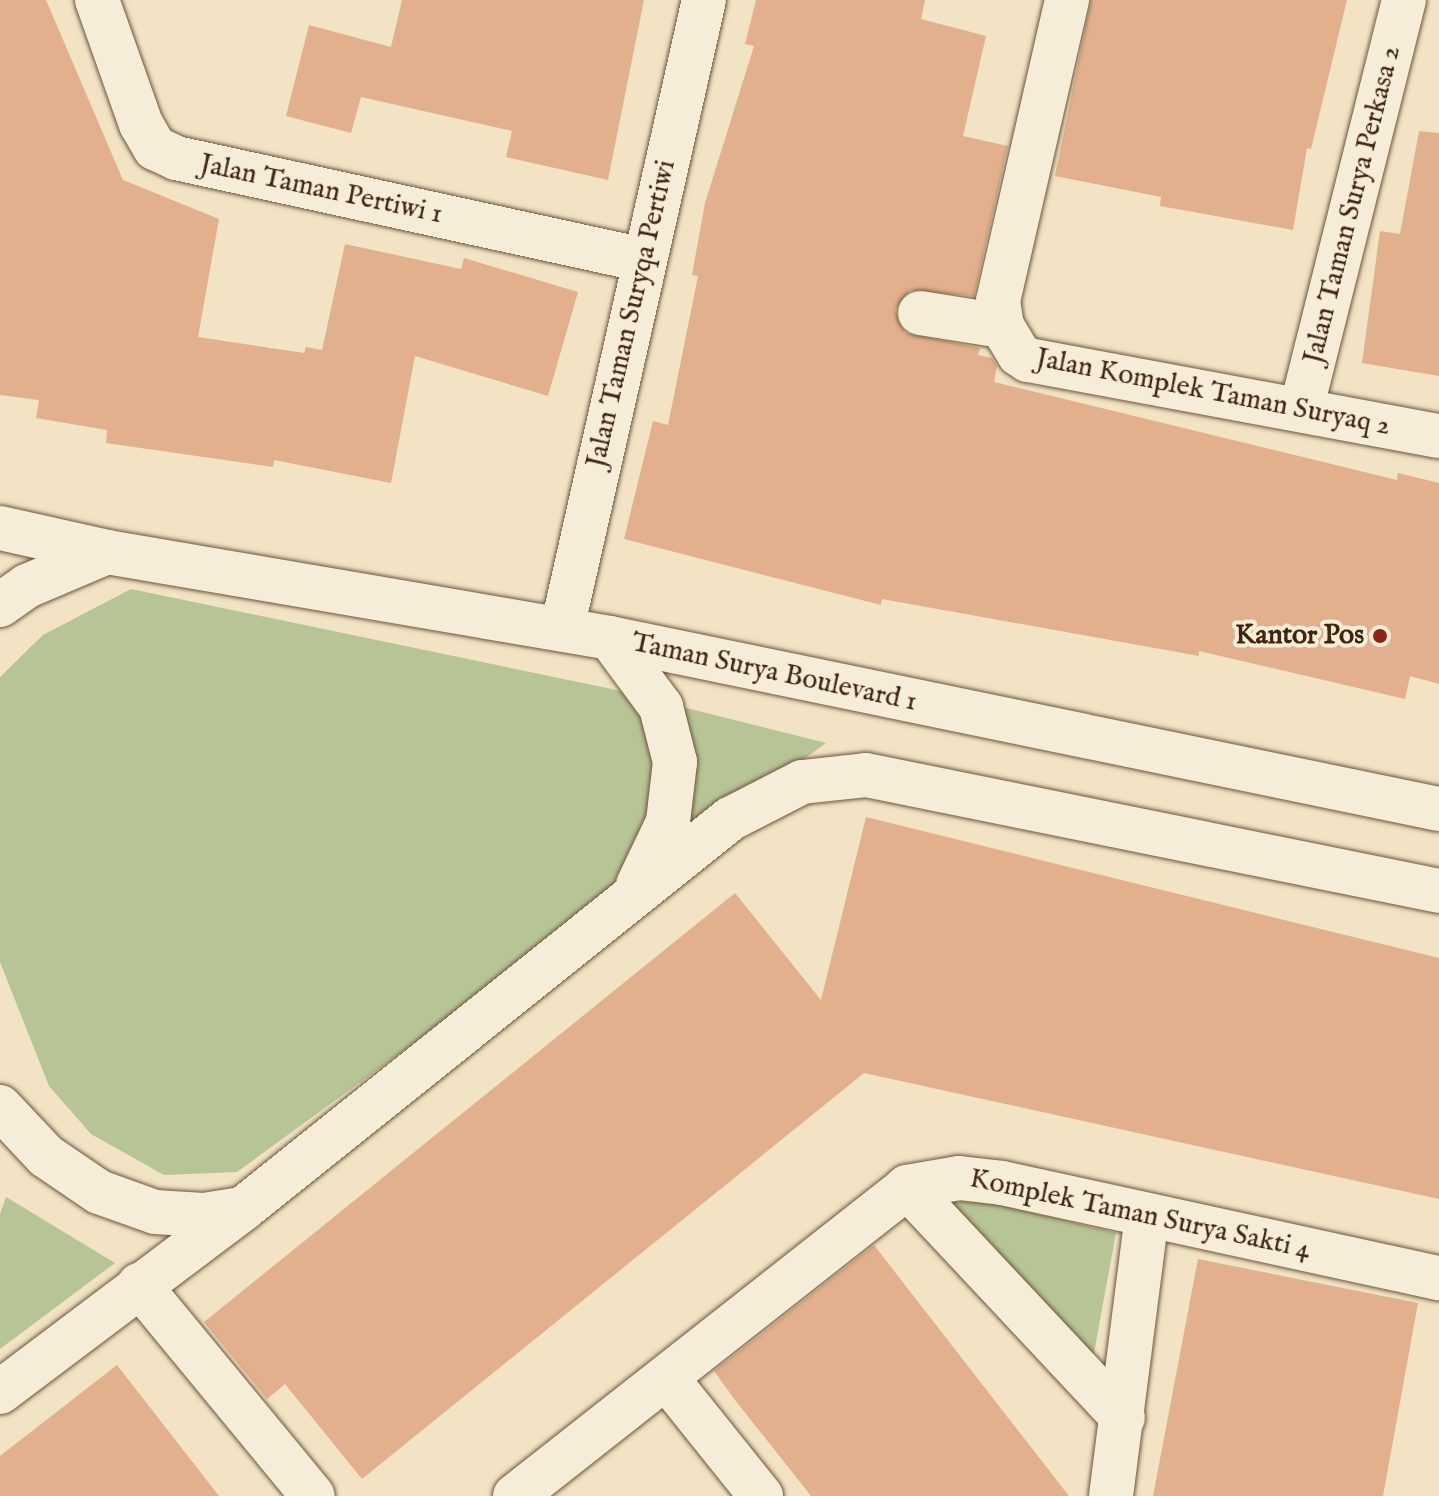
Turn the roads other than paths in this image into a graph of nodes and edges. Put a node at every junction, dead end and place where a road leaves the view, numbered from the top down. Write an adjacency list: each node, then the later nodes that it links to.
1 (97, 0): 5 (street, Jalan Taman Pertiwi 1)
2 (704, 0): 5 (street, Jalan Taman Suryqa Pertiwi)
3 (1067, 0): 7 (street)
4 (1404, 0): 8 (street, Jalan Taman Surya Perkasa 2)
5 (644, 260): 13 (street, Jalan Taman Suryqa Pertiwi)
6 (920, 313): 7 (street)
7 (1002, 326): 8 (street, Jalan Komplek Taman Suryaq 2)
8 (1301, 410): 9 (street, Jalan Komplek Taman Suryaq 2)
9 (1439, 436)
10 (0, 528): 11 (street, Taman Surya Boulevard 1)
11 (107, 552): 12 (street); 13 (street, Taman Surya Boulevard 1)
12 (0, 605)
13 (562, 629): 14 (street, Taman Surya Boulevard 1)
14 (610, 638): 15 (street, Taman Surya Boulevard 1); 17 (street)
15 (1439, 809)
16 (1439, 891): 17 (street)
17 (634, 894): 20 (street)
18 (0, 1107): 20 (street)
19 (907, 1187): 21 (street, Komplek Taman Surya Sakti 4); 24 (street, Komplek Taman Surya Sakti 4); 26 (street)
20 (244, 1208): 23 (street)
21 (1147, 1215): 22 (street, Komplek Taman Surya Sakti 4); 26 (street)
22 (1439, 1278)
23 (139, 1285): 25 (street); 27 (street)
24 (668, 1380): 28 (street, Komplek Taman Surya Sakti 4); 29 (street)
25 (0, 1392)
26 (1123, 1418): 30 (street)
27 (313, 1496)
28 (515, 1496)
29 (761, 1496)
30 (1111, 1496)

